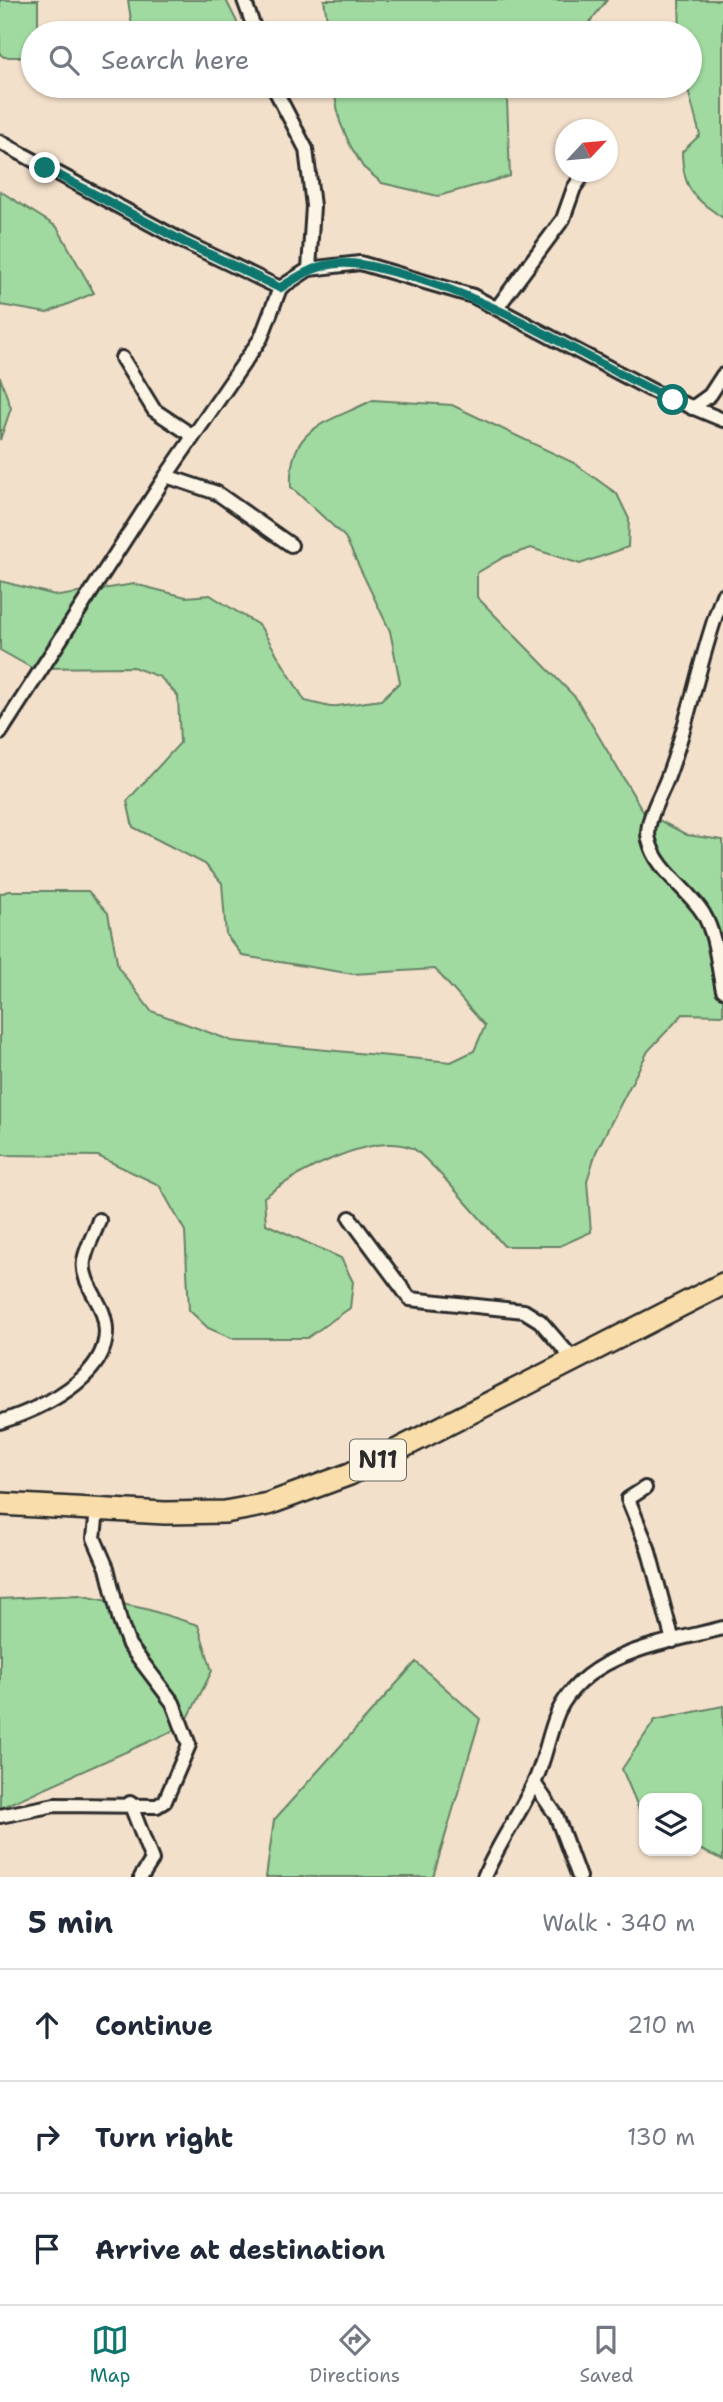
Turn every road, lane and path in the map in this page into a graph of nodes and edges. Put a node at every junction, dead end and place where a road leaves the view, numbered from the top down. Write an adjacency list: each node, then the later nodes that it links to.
1 (244, 0): 2 (street)
2 (252, 21)
3 (279, 98): 6 (street)
4 (0, 142): 7 (street)
5 (578, 182): 8 (street)
6 (309, 270): 7 (street); 8 (street)
7 (280, 288): 13 (street)
8 (497, 308): 11 (street)
9 (122, 358): 13 (street)
10 (723, 375): 11 (street)
11 (692, 408): 12 (street)
12 (723, 420)
13 (193, 436): 14 (street)
14 (166, 476): 15 (street); 17 (street)
15 (291, 545)
16 (723, 595): 18 (street)
17 (0, 733)
18 (723, 990)
19 (351, 1218): 22 (street)
20 (99, 1220): 23 (street)
21 (723, 1284): 22 (highway, N11)
22 (572, 1358): 26 (highway, N11)
23 (0, 1422)
24 (645, 1488): 28 (street)
25 (0, 1504): 26 (highway, N11)
26 (97, 1510): 30 (street)
27 (723, 1628): 28 (street)
28 (673, 1641): 29 (street)
29 (534, 1783): 33 (street); 34 (street)
30 (130, 1803): 31 (street); 32 (street)
31 (0, 1816)
32 (141, 1877)
33 (484, 1877)
34 (579, 1877)

